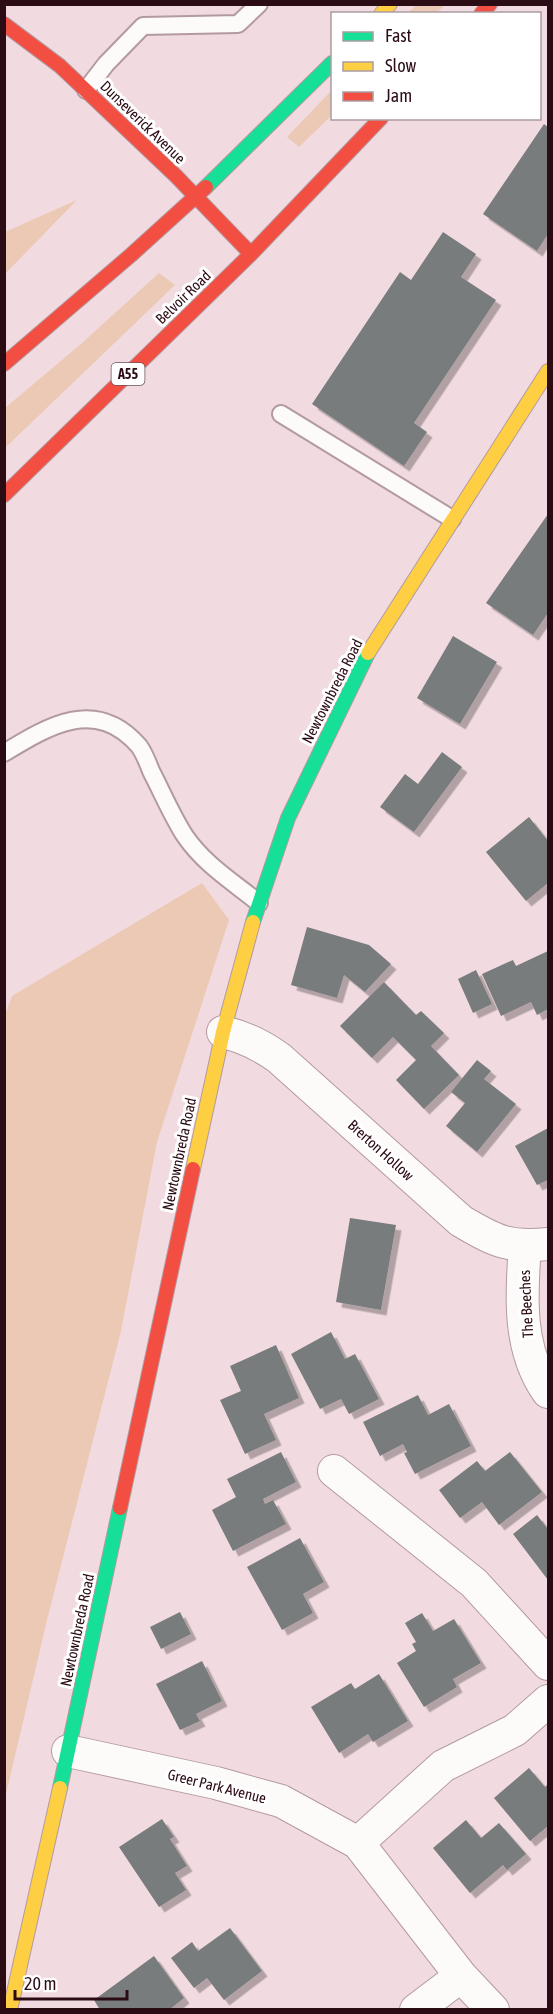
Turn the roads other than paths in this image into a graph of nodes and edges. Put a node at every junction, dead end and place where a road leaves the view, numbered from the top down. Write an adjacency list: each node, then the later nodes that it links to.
1 (259, 4): 4 (lane)
2 (4, 24): 4 (main road, Dunseverick Avenue)
3 (331, 65): 6 (main road)
4 (86, 90): 6 (main road, Dunseverick Avenue)
5 (379, 120): 7 (main road, Belvoir Road / A55)
6 (195, 196): 7 (main road, Dunseverick Avenue); 8 (main road)
7 (251, 254): 11 (main road, Belvoir Road / A55)
8 (4, 364)
9 (549, 370): 12 (main road, Newtownbreda Road)
10 (282, 414): 12 (lane)
11 (4, 495)
12 (452, 519): 14 (main road, Newtownbreda Road)
13 (4, 753): 14 (lane)
14 (259, 903): 15 (main road, Newtownbreda Road)
15 (223, 1032): 16 (street, Brerton Hollow); 21 (main road, Newtownbreda Road)
16 (537, 1245): 17 (street, The Beeches)
17 (549, 1392)
18 (334, 1471): 19 (street)
19 (549, 1664)
20 (549, 1701): 22 (street)
21 (68, 1751): 22 (street, Greer Park Avenue); 24 (main road, Newtownbreda Road)
22 (358, 1843): 23 (street, Greer Park Avenue)
23 (461, 1976): 25 (street); 26 (street, Greer Park Avenue)
24 (10, 2010)
25 (416, 2010)
26 (493, 2010)

